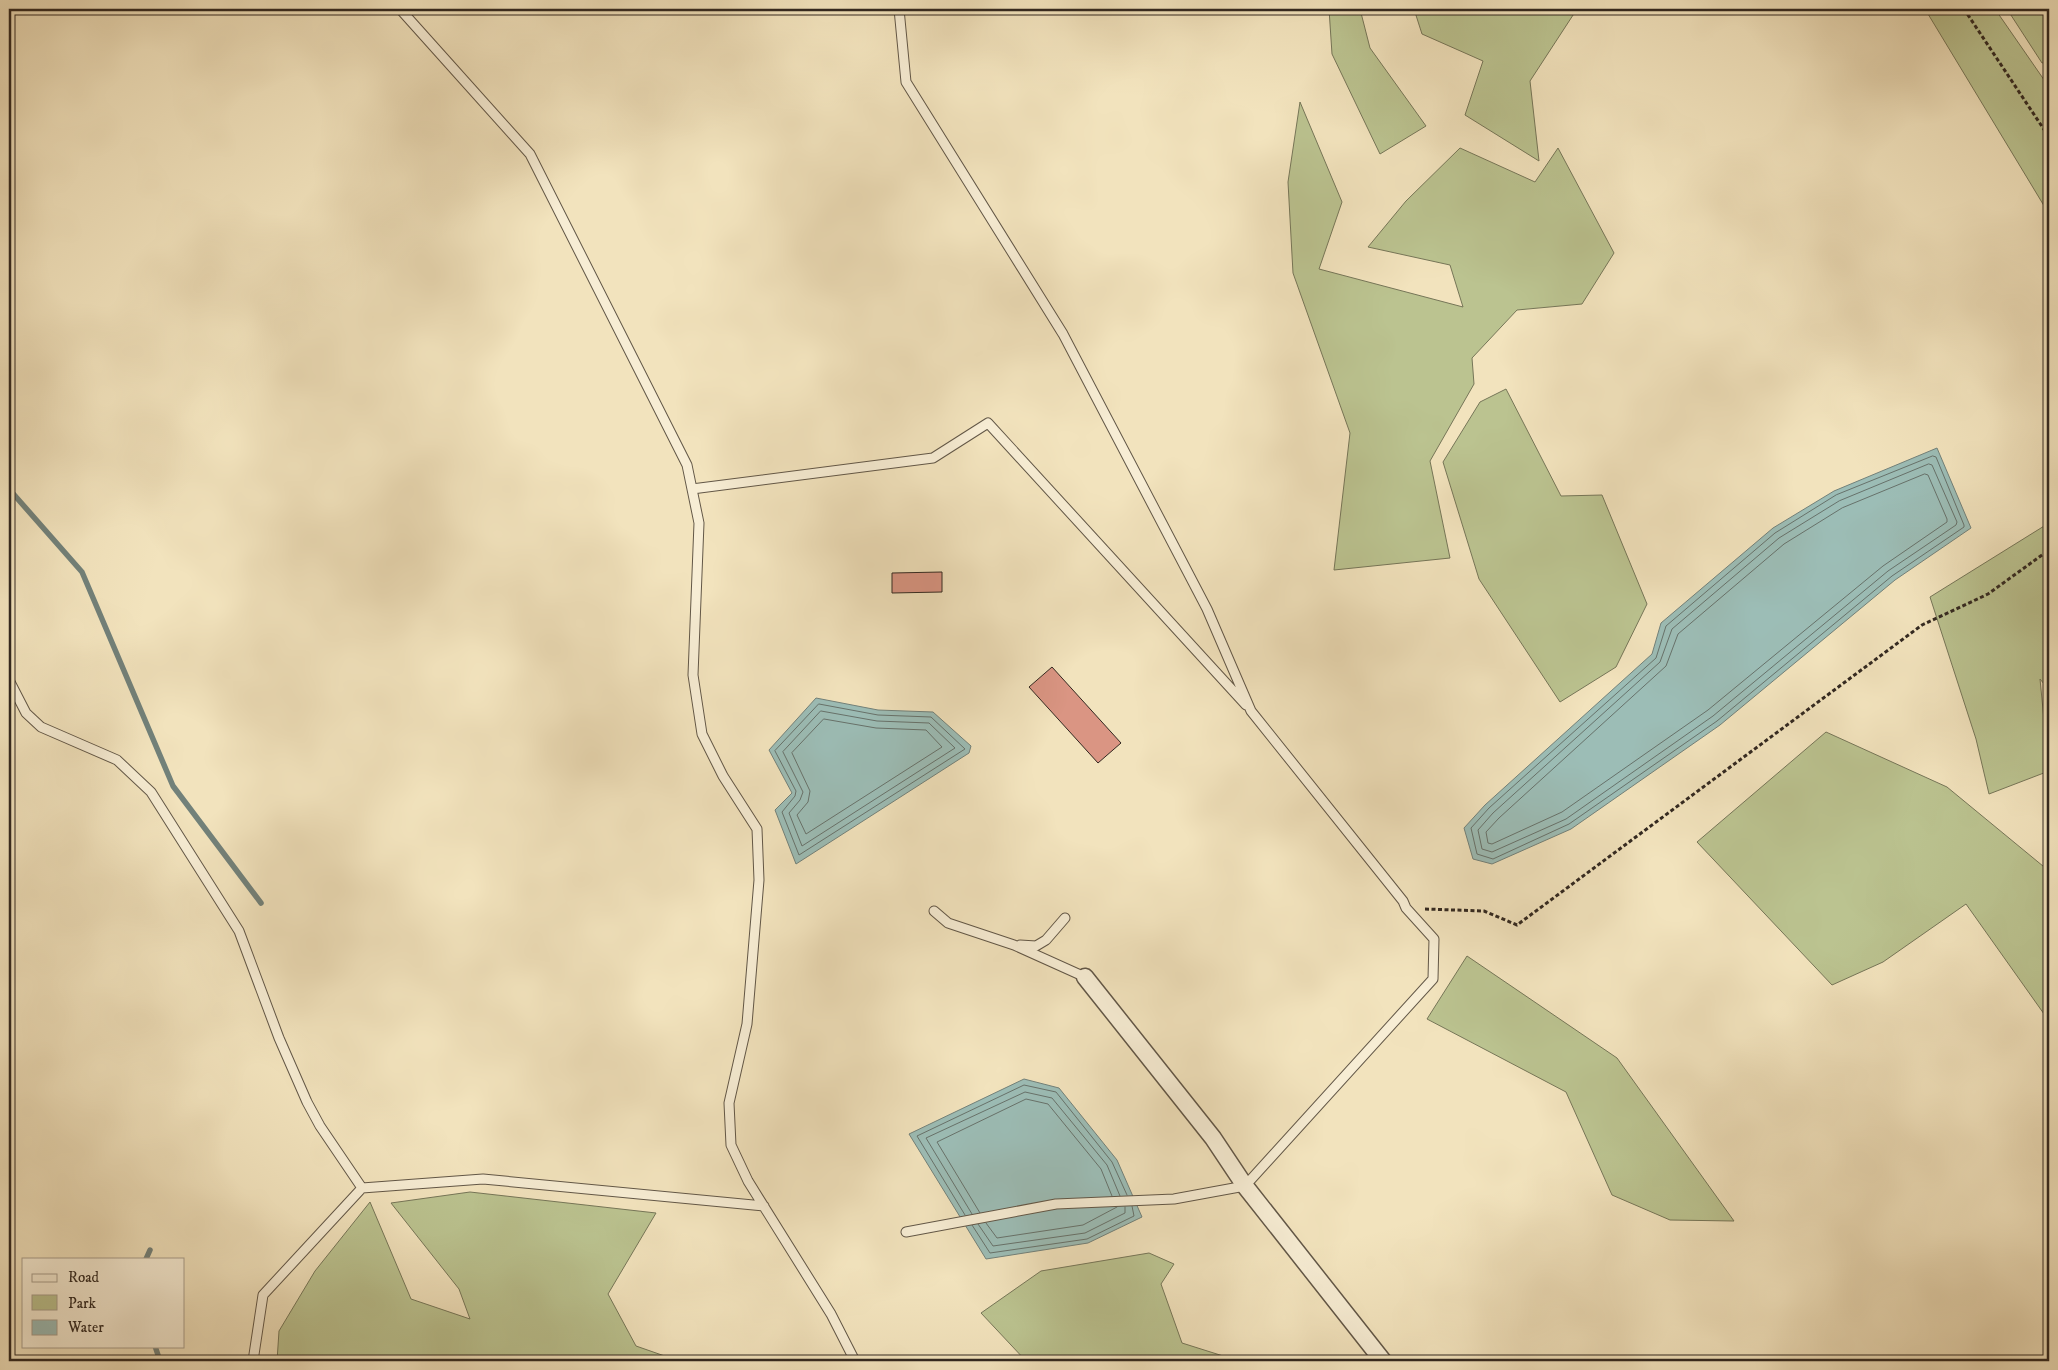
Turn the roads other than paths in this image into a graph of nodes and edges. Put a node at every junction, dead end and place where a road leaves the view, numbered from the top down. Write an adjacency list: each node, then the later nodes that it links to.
1 (400, 9): 3 (lane)
2 (899, 9): 5 (lane)
3 (692, 489): 5 (lane); 12 (lane)
4 (9, 680): 11 (lane)
5 (1251, 711): 10 (lane)
6 (934, 911): 8 (lane)
7 (1065, 918): 8 (lane)
8 (1014, 945): 9 (lane)
9 (1085, 977): 10 (street)
10 (1245, 1186): 13 (lane); 16 (street)
11 (362, 1188): 12 (lane); 14 (lane)
12 (764, 1206): 15 (lane)
13 (906, 1232)
14 (253, 1361)
15 (855, 1361)
16 (1384, 1361)

